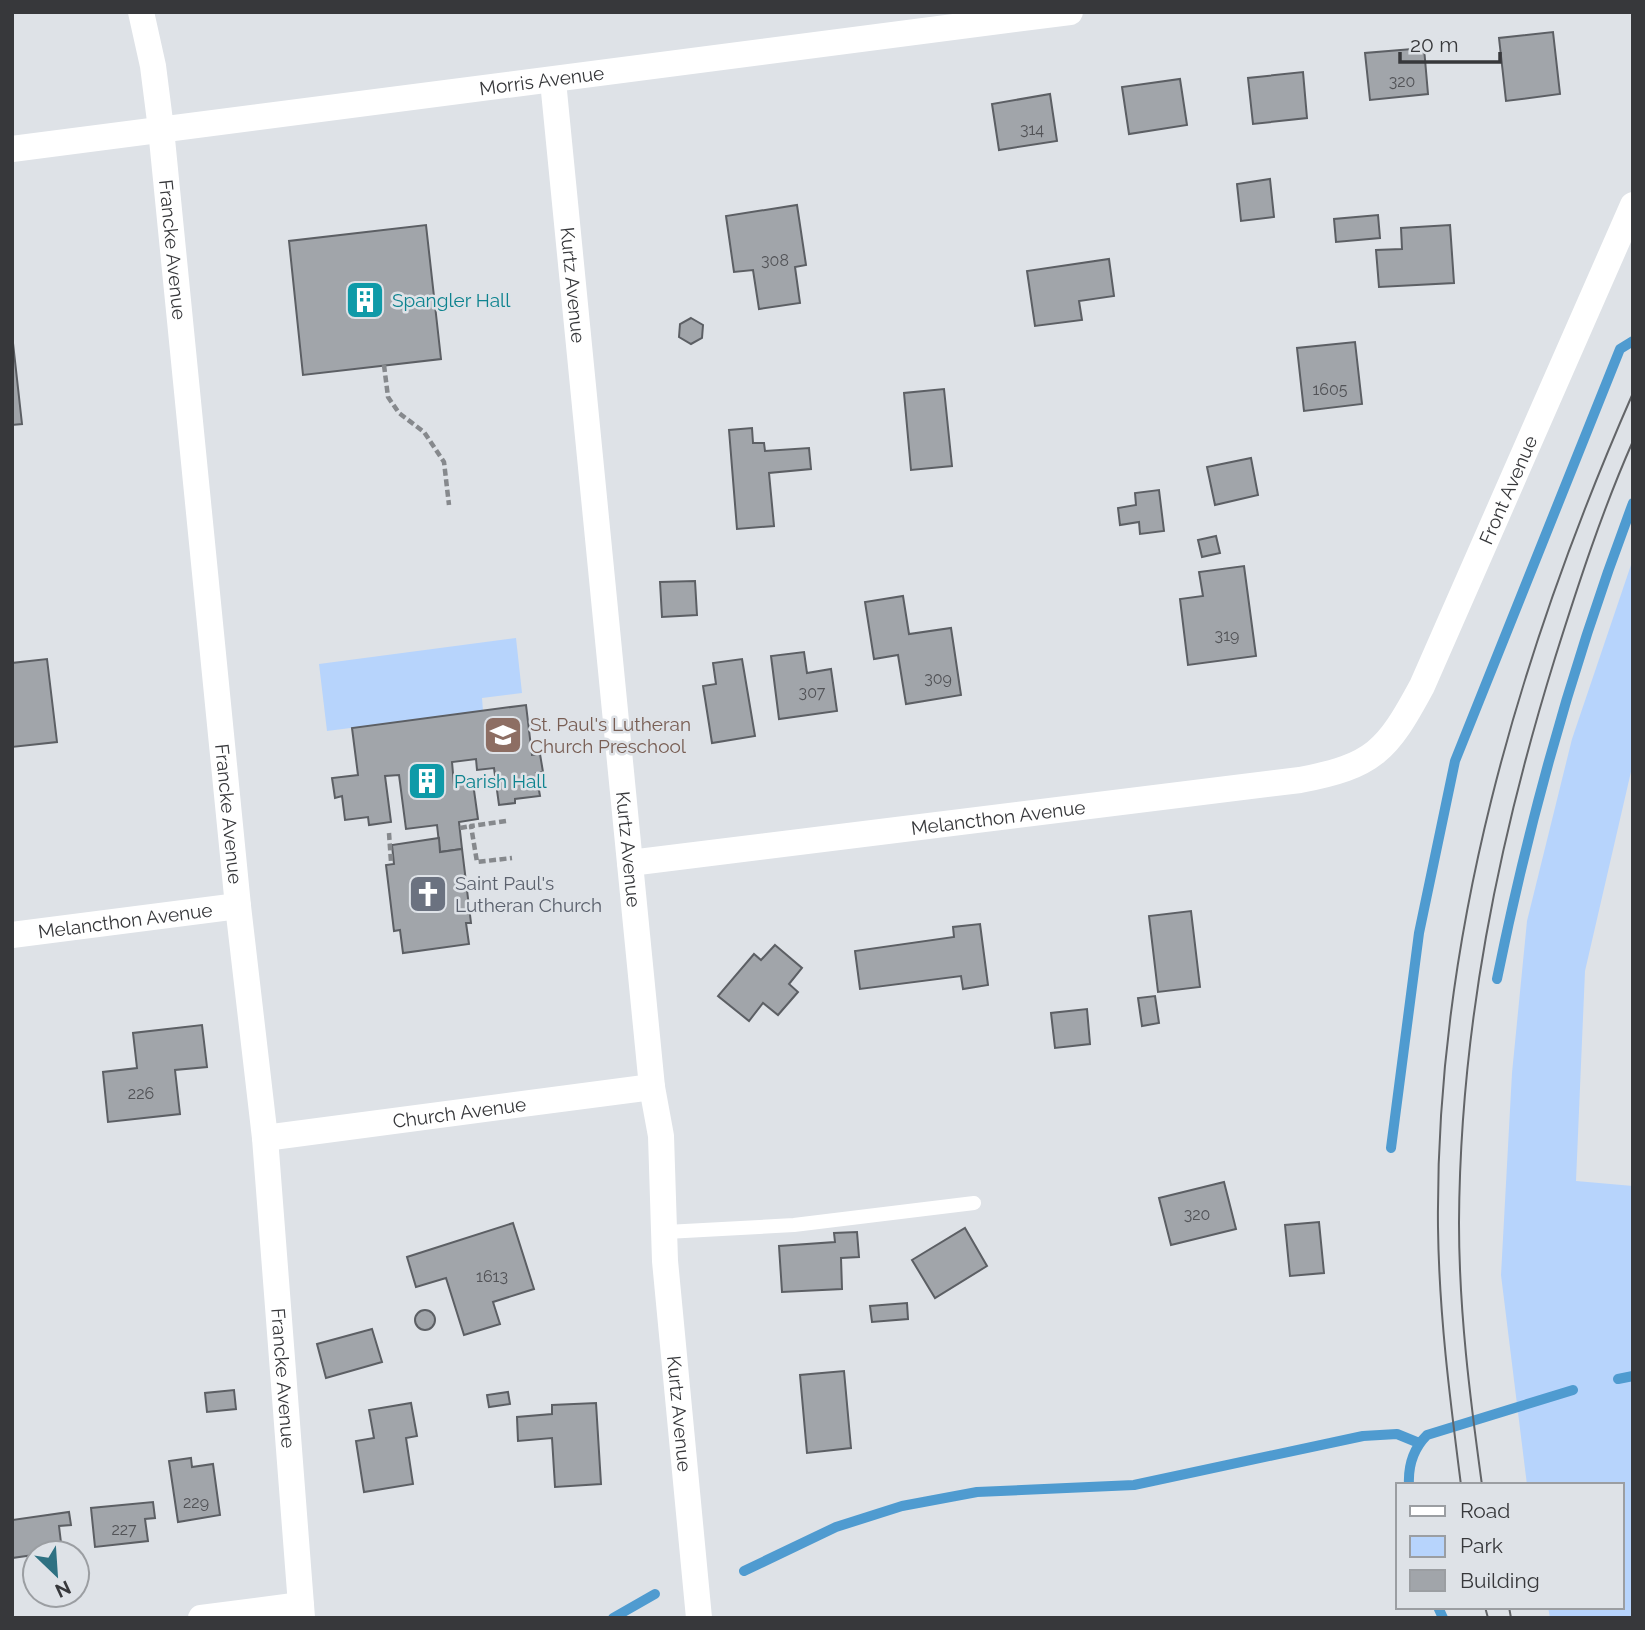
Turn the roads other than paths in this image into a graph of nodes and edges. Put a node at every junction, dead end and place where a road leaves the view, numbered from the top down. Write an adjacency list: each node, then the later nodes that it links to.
1 (141, 12): 4 (street, Francke Avenue)
2 (1070, 12): 3 (street, Morris Avenue)
3 (553, 81): 4 (street, Morris Avenue); 8 (street, Kurtz Avenue)
4 (161, 129): 5 (street, Morris Avenue); 9 (street, Francke Avenue)
5 (12, 149)
6 (1633, 205): 7 (street, Front Avenue)
7 (1364, 762): 8 (street, Melancthon Avenue)
8 (630, 863): 11 (street, Kurtz Avenue)
9 (237, 906): 10 (street, Melancthon Avenue); 12 (street, Francke Avenue)
10 (12, 935)
11 (652, 1087): 12 (street, Church Avenue); 14 (street, Kurtz Avenue)
12 (265, 1138): 15 (street, Francke Avenue)
13 (974, 1203): 14 (lane)
14 (666, 1232): 17 (street, Kurtz Avenue)
15 (301, 1611): 16 (street)
16 (201, 1618)
17 (699, 1618)

